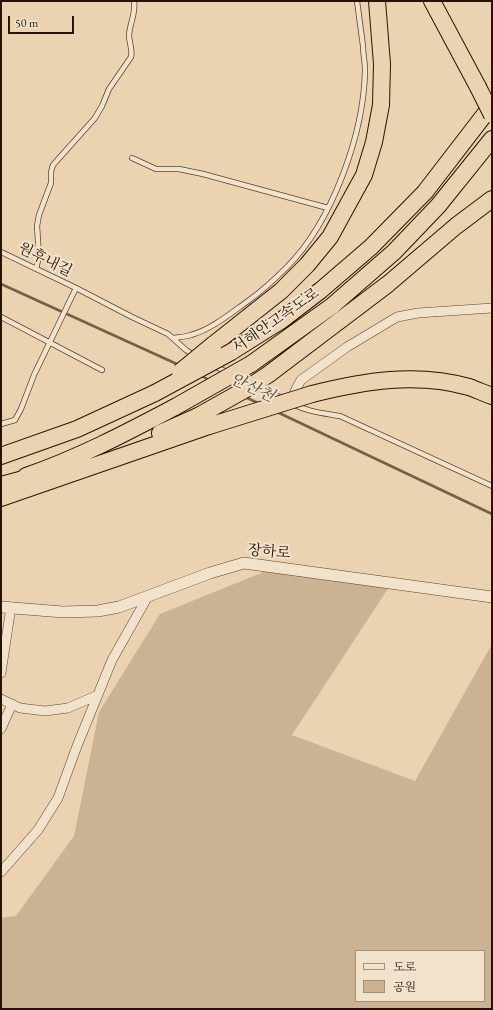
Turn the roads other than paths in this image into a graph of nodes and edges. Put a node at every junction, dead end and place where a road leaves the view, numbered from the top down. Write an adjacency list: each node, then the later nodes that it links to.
1 (134, 1): 12 (lane)
2 (357, 1): 10 (lane)
3 (377, 1): 21 (highway, bridge)
4 (432, 1): 6 (highway, bridge)
5 (492, 105): 21 (highway, 서해안고속도로, bridge)
6 (492, 115)
7 (492, 139): 28 (highway, 서해안고속도로, bridge)
8 (132, 158): 10 (lane)
9 (492, 199): 24 (highway, bridge)
10 (328, 208): 16 (lane)
11 (1, 252): 12 (lane, 원후내길)
12 (36, 269): 13 (lane, 원후내길)
13 (75, 289): 16 (lane, 원후내길); 17 (lane)
14 (492, 308): 23 (street)
15 (1, 317): 17 (lane)
16 (173, 338): 19 (lane, 원후내길)
17 (50, 340): 18 (lane); 25 (lane)
18 (102, 370)
19 (241, 378)
20 (248, 382): 23 (lane)
21 (155, 393): 26 (highway, 서해안고속도로)
22 (492, 396): 24 (highway, bridge)
23 (291, 403): 27 (lane)
24 (204, 421): 28 (highway)
25 (1, 424)
26 (1, 456)
27 (492, 486)
28 (2, 489)
29 (492, 597): 30 (street, 장하로)
30 (147, 598): 31 (street, 장하로); 33 (street)
31 (6, 607): 32 (street)
32 (1, 673)
33 (98, 695): 35 (street); 37 (street)
34 (1, 699): 35 (street)
35 (12, 704): 36 (street)
36 (1, 728)
37 (1, 872)

